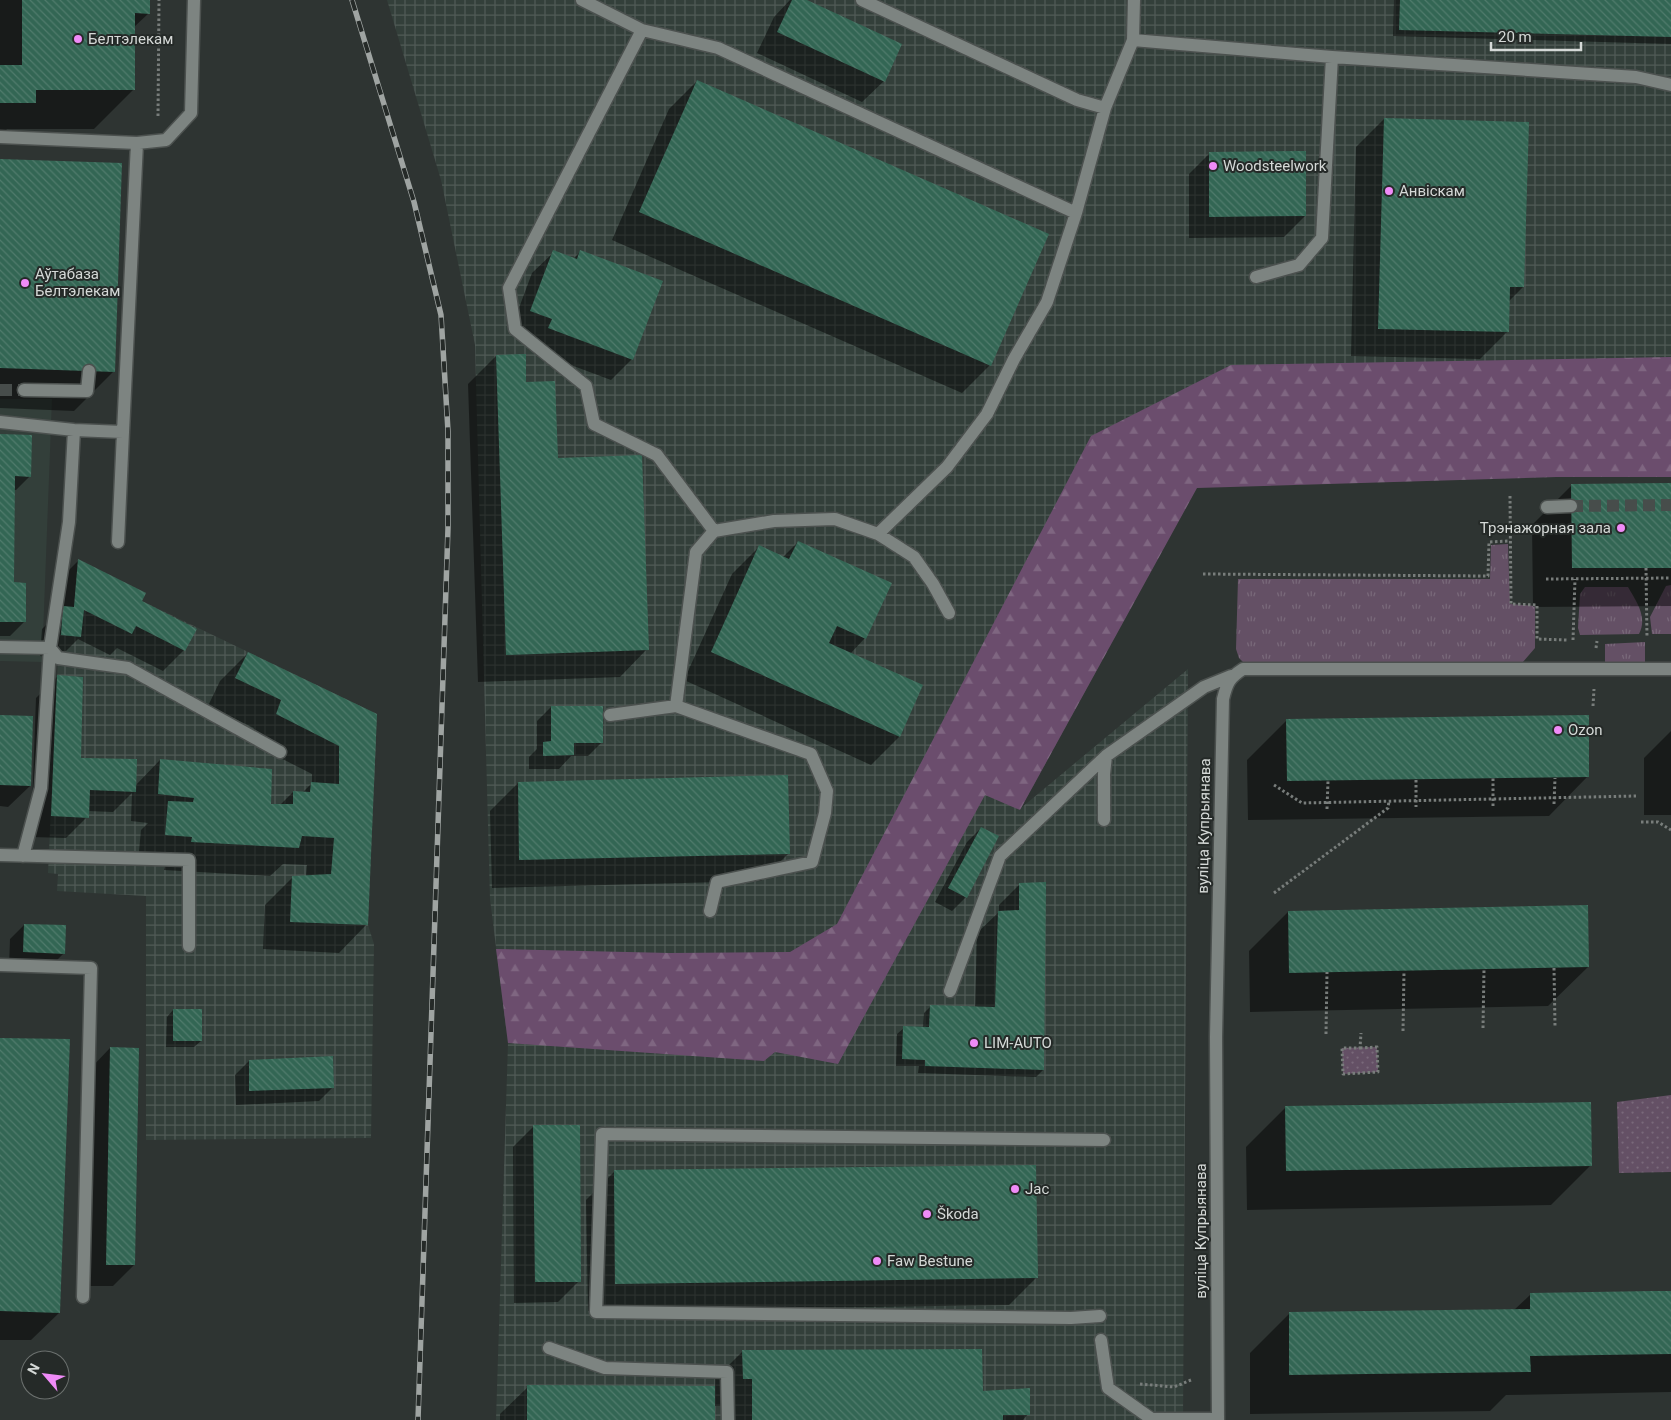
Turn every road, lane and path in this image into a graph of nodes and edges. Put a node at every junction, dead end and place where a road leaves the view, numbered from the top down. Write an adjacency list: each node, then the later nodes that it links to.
1 (159, 0): 12 (path)
2 (194, 0): 12 (street)
3 (582, 0): 6 (street)
4 (862, 0): 10 (street)
5 (1134, 0): 7 (street)
6 (642, 30): 14 (street); 24 (street)
7 (1132, 40): 8 (street); 10 (street)
8 (1332, 57): 9 (street); 15 (street)
9 (1671, 85)
10 (1105, 108): 14 (street)
11 (0, 137): 13 (street)
12 (158, 142): 13 (street)
13 (137, 143): 20 (street)
14 (1076, 213): 25 (street)
15 (1256, 277)
16 (89, 371): 17 (street)
17 (24, 390)
18 (0, 422): 19 (street)
19 (74, 430): 20 (street); 39 (street)
20 (123, 432): 27 (street)
21 (1510, 496): 26 (path)
22 (1571, 506): 23 (street)
23 (1547, 507)
24 (714, 531): 25 (street); 42 (street)
25 (878, 534): 34 (street)
26 (1510, 541): 29 (path); 36 (path)
27 (118, 542)
28 (1646, 568): 33 (path)
29 (1203, 574)
30 (1671, 578): 33 (path)
31 (1546, 579): 32 (path)
32 (1575, 579): 33 (path); 37 (path)
33 (1646, 579): 35 (path)
34 (949, 613)
35 (1647, 638)
36 (1568, 640)
37 (1572, 640)
38 (0, 647): 39 (street)
39 (50, 648): 44 (street); 65 (street)
40 (1671, 669): 41 (street)
41 (1231, 676): 45 (street); 88 (street, вуліца Купрыянава)
42 (676, 706): 43 (street); 67 (street)
43 (610, 715)
44 (280, 752)
45 (1106, 756): 61 (street); 74 (street)
46 (1493, 778): 53 (path)
47 (1555, 778): 52 (path)
48 (1416, 780): 54 (path)
49 (1328, 781): 56 (path)
50 (1274, 785): 56 (path)
51 (1636, 796): 52 (path)
52 (1555, 798): 53 (path); 57 (path)
53 (1493, 799): 54 (path); 58 (path)
54 (1416, 800): 55 (path); 59 (path)
55 (1389, 801): 56 (path); 66 (path)
56 (1328, 802): 60 (path)
57 (1554, 804)
58 (1493, 806)
59 (1416, 807)
60 (1327, 809)
61 (1104, 820)
62 (1641, 822): 63 (path)
63 (1671, 830)
64 (0, 855): 65 (street)
65 (23, 856): 68 (street)
66 (1274, 893)
67 (710, 911)
68 (190, 946)
69 (0, 965): 82 (street)
70 (1554, 968): 75 (path)
71 (1484, 969): 76 (path)
72 (1404, 971): 77 (path)
73 (1327, 972): 79 (path)
74 (950, 990)
75 (1555, 1026)
76 (1484, 1028)
77 (1403, 1032)
78 (1360, 1033): 80 (path)
79 (1326, 1034)
80 (1360, 1048): 80 (path)
81 (1104, 1140): 83 (street)
82 (83, 1297)
83 (1100, 1316)
84 (1101, 1340): 90 (street)
85 (549, 1348): 89 (street)
86 (1191, 1380): 87 (path)
87 (1135, 1381)
88 (1218, 1419): 90 (street)
89 (728, 1420)
90 (1153, 1420)

